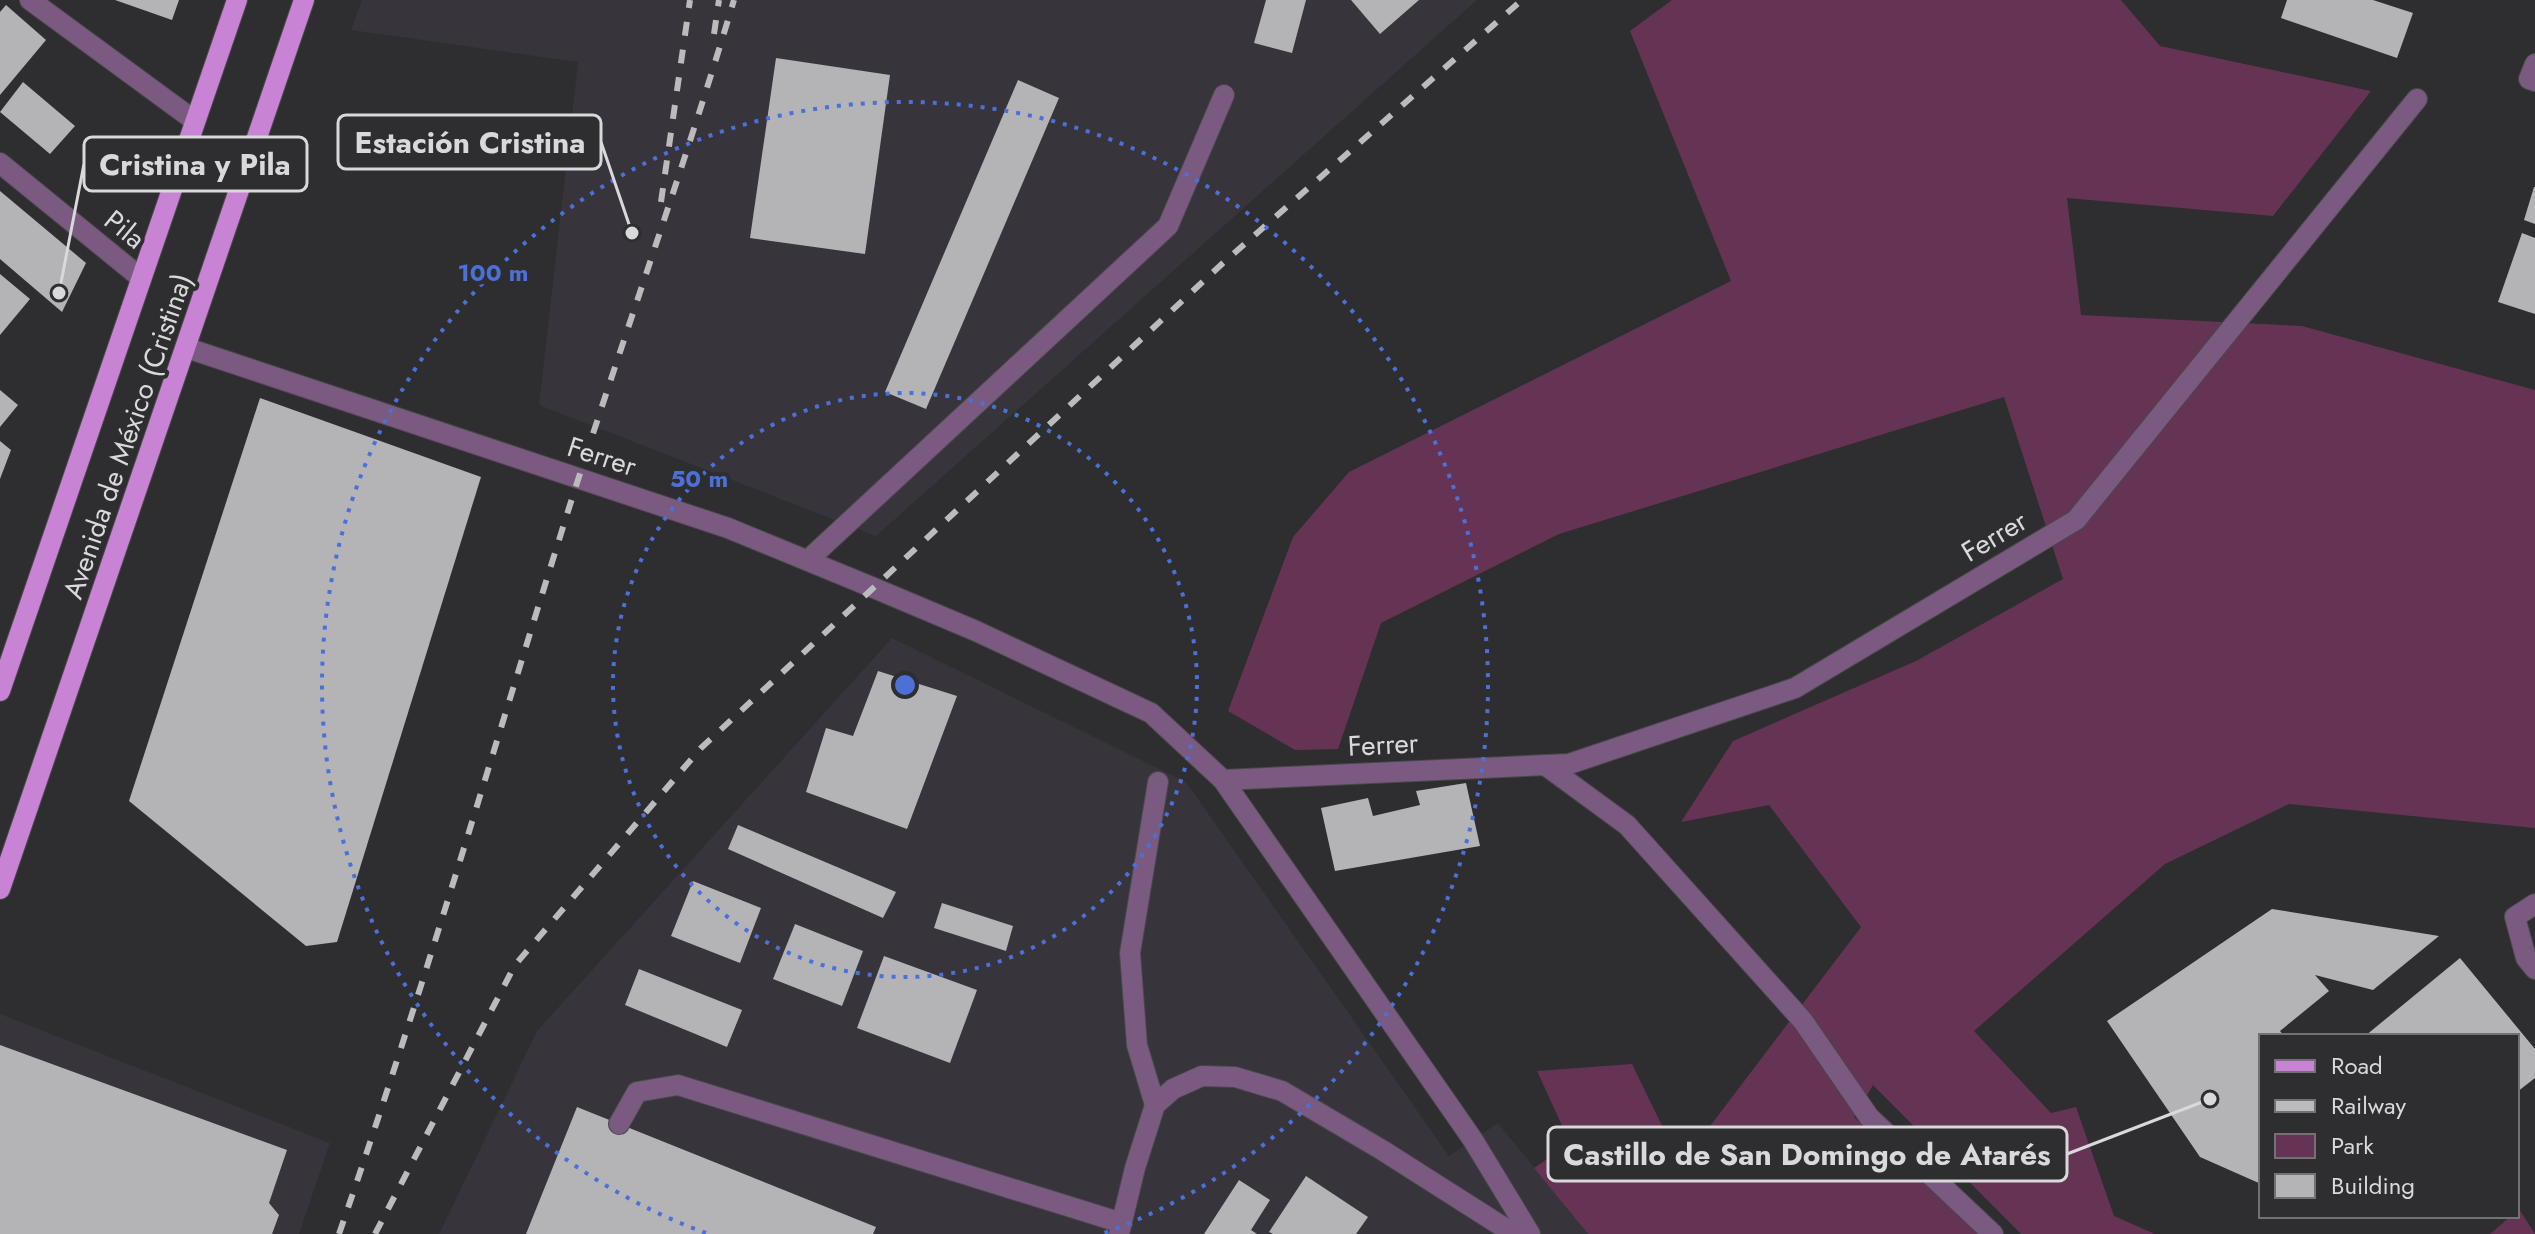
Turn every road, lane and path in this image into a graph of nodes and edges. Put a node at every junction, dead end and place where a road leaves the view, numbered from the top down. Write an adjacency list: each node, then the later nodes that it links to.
1 (30, 0): 8 (street)
2 (237, 0): 8 (main road, Avenida de México (Cristina))
3 (304, 0): 11 (main road, Avenida de México (Cristina))
4 (2535, 64): 5 (street)
5 (2535, 81)
6 (1224, 95): 12 (street)
7 (2417, 99): 14 (street, Ferrer)
8 (195, 121): 10 (main road, Avenida de México (Cristina))
9 (0, 163): 10 (street, Pila)
10 (141, 278): 13 (main road, Avenida de México (Cristina))
11 (187, 348): 12 (street, Ferrer); 17 (main road, Avenida de México (Cristina))
12 (808, 560): 15 (street, Ferrer)
13 (0, 691)
14 (1545, 765): 15 (street, Ferrer); 25 (street)
15 (1223, 780): 24 (street)
16 (1158, 782): 20 (street)
17 (0, 889)
18 (2535, 904): 19 (street)
19 (2535, 969)
20 (1155, 1105): 22 (street); 23 (street)
21 (619, 1124): 22 (street)
22 (1120, 1231)
23 (1514, 1234)
24 (1530, 1234)
25 (1993, 1234)

